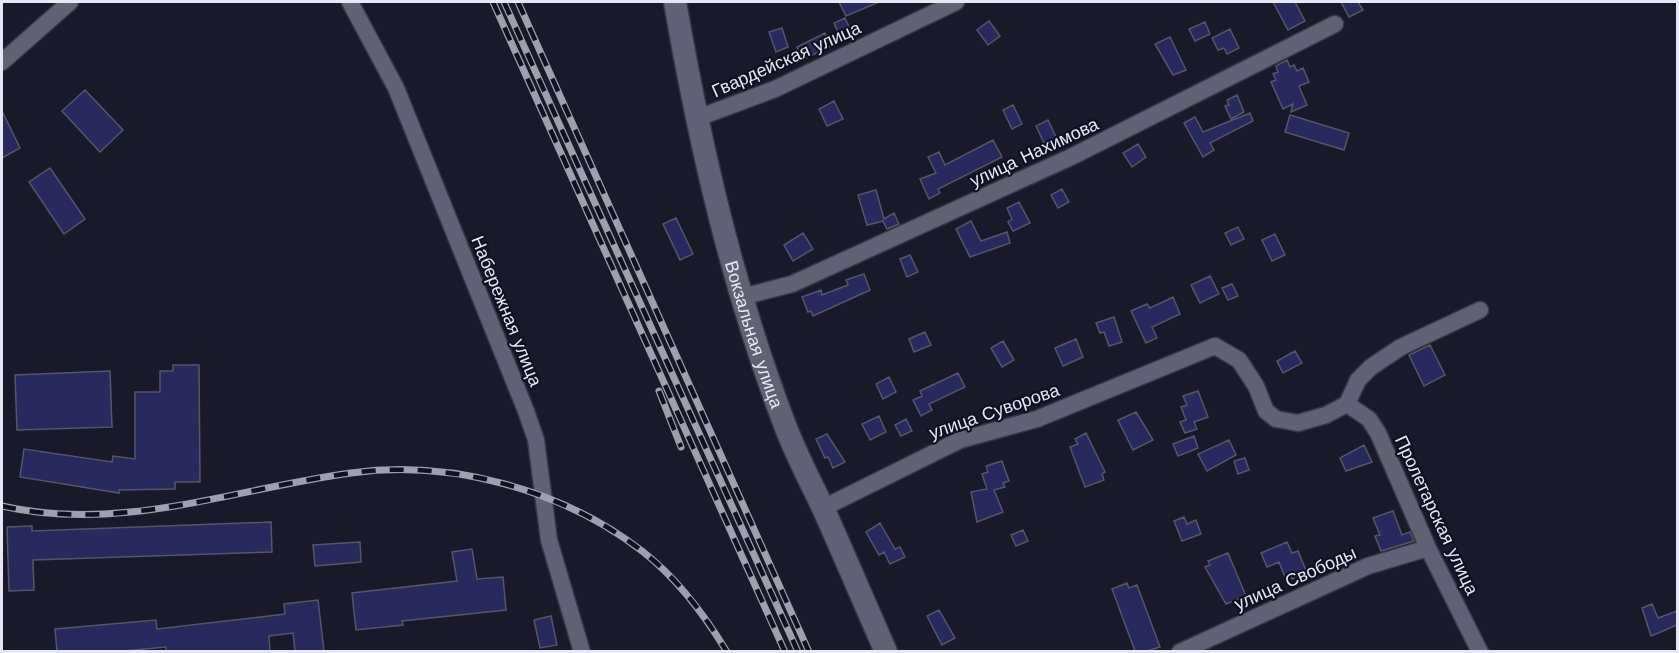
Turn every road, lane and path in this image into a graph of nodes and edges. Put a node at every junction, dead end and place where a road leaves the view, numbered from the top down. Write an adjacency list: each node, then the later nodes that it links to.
1 (70, 2): 6 (street)
2 (350, 2): 13 (street, Набережная улица)
3 (675, 2): 7 (main road, Вокзальная улица)
4 (956, 2): 7 (street, Гвардейская улица)
5 (1335, 24): 8 (street, улица Нахимова)
6 (2, 62)
7 (696, 119): 8 (main road, Вокзальная улица)
8 (742, 297): 11 (main road, Вокзальная улица)
9 (1480, 310): 10 (street)
10 (1347, 404): 11 (street, улица Суворова); 12 (street, Пролетарская улица)
11 (823, 508): 14 (main road, Вокзальная улица)
12 (1428, 548): 15 (street, улица Свободы); 16 (street, Пролетарская улица)
13 (582, 651)
14 (886, 651)
15 (1180, 651)
16 (1480, 651)

